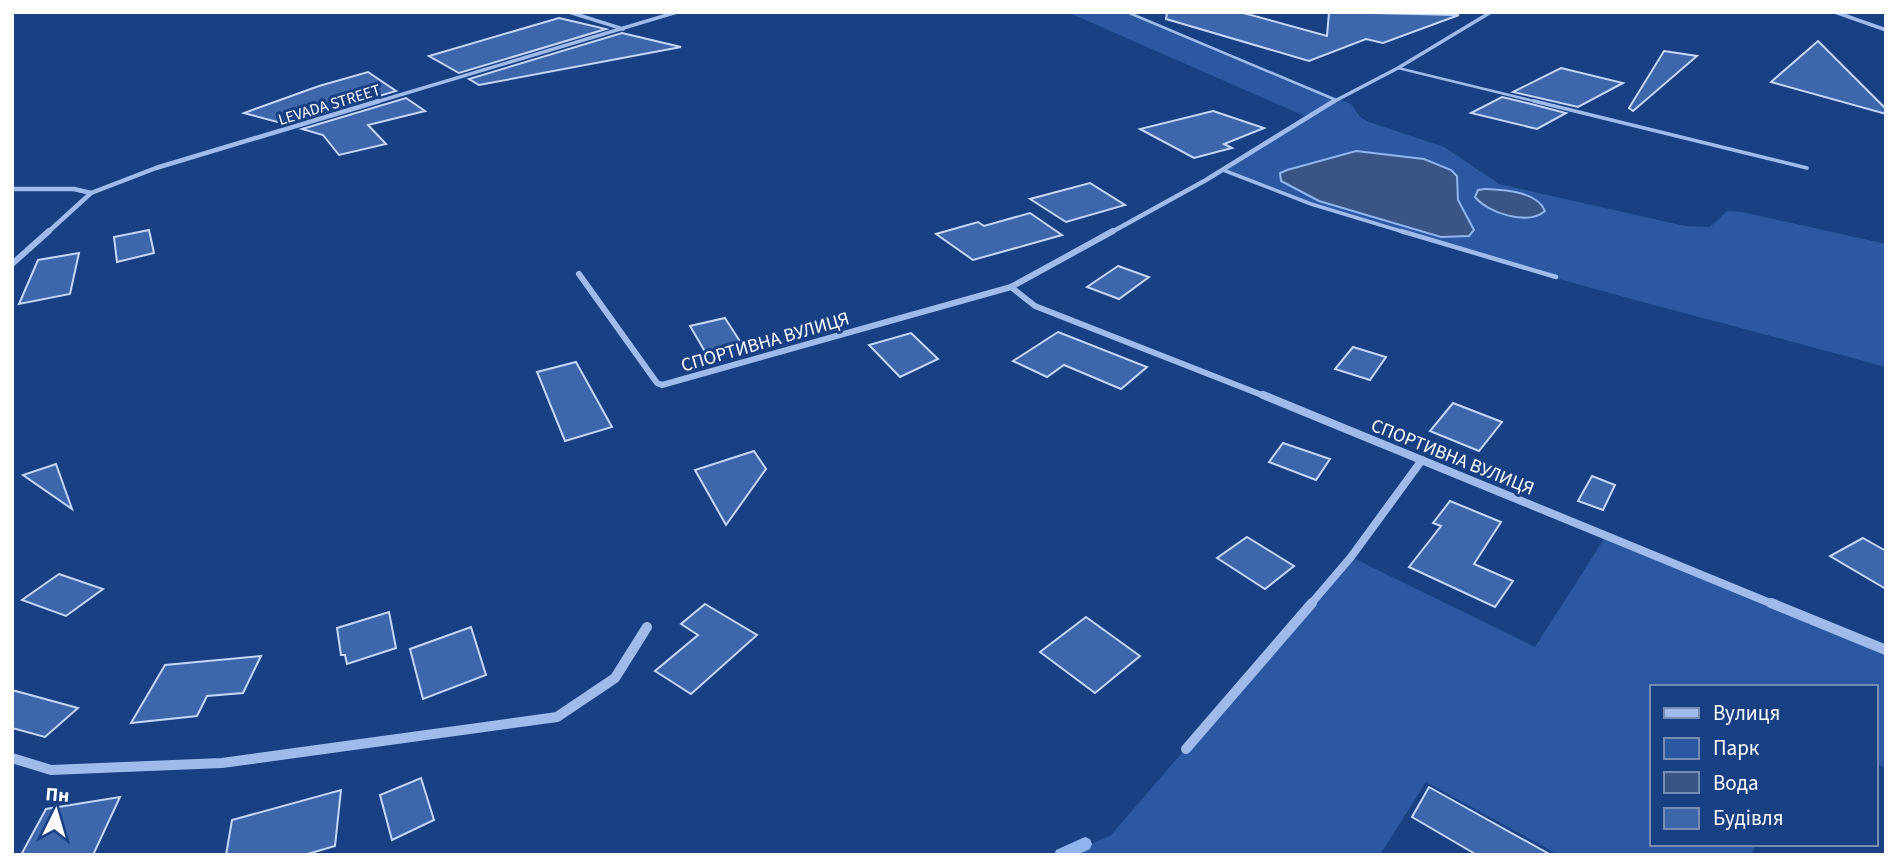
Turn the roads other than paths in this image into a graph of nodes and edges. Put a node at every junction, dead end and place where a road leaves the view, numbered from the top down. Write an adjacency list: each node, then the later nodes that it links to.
1 (569, 12): 6 (street)
2 (677, 12): 6 (street, LEVADA STREET)
3 (1127, 12): 9 (lane)
4 (1491, 12): 8 (street, СПОРТИВНА ВУЛИЦЯ)
5 (1835, 12): 7 (street)
6 (624, 29): 13 (street, LEVADA STREET)
7 (1886, 30)
8 (1398, 68): 9 (street, СПОРТИВНА ВУЛИЦЯ); 10 (lane)
9 (1336, 100): 11 (street, СПОРТИВНА ВУЛИЦЯ)
10 (1807, 168)
11 (1223, 170): 16 (lane); 17 (street, СПОРТИВНА ВУЛИЦЯ)
12 (12, 189): 13 (street)
13 (91, 194): 14 (street, LEVADA STREET)
14 (12, 264)
15 (579, 274): 17 (street, СПОРТИВНА ВУЛИЦЯ)
16 (1556, 277)
17 (1011, 287): 18 (street, СПОРТИВНА ВУЛИЦЯ)
18 (1422, 460): 20 (street, СПОРТИВНА ВУЛИЦЯ); 21 (street)
19 (647, 627): 22 (street)
20 (1886, 650)
21 (1186, 749)
22 (12, 758)

